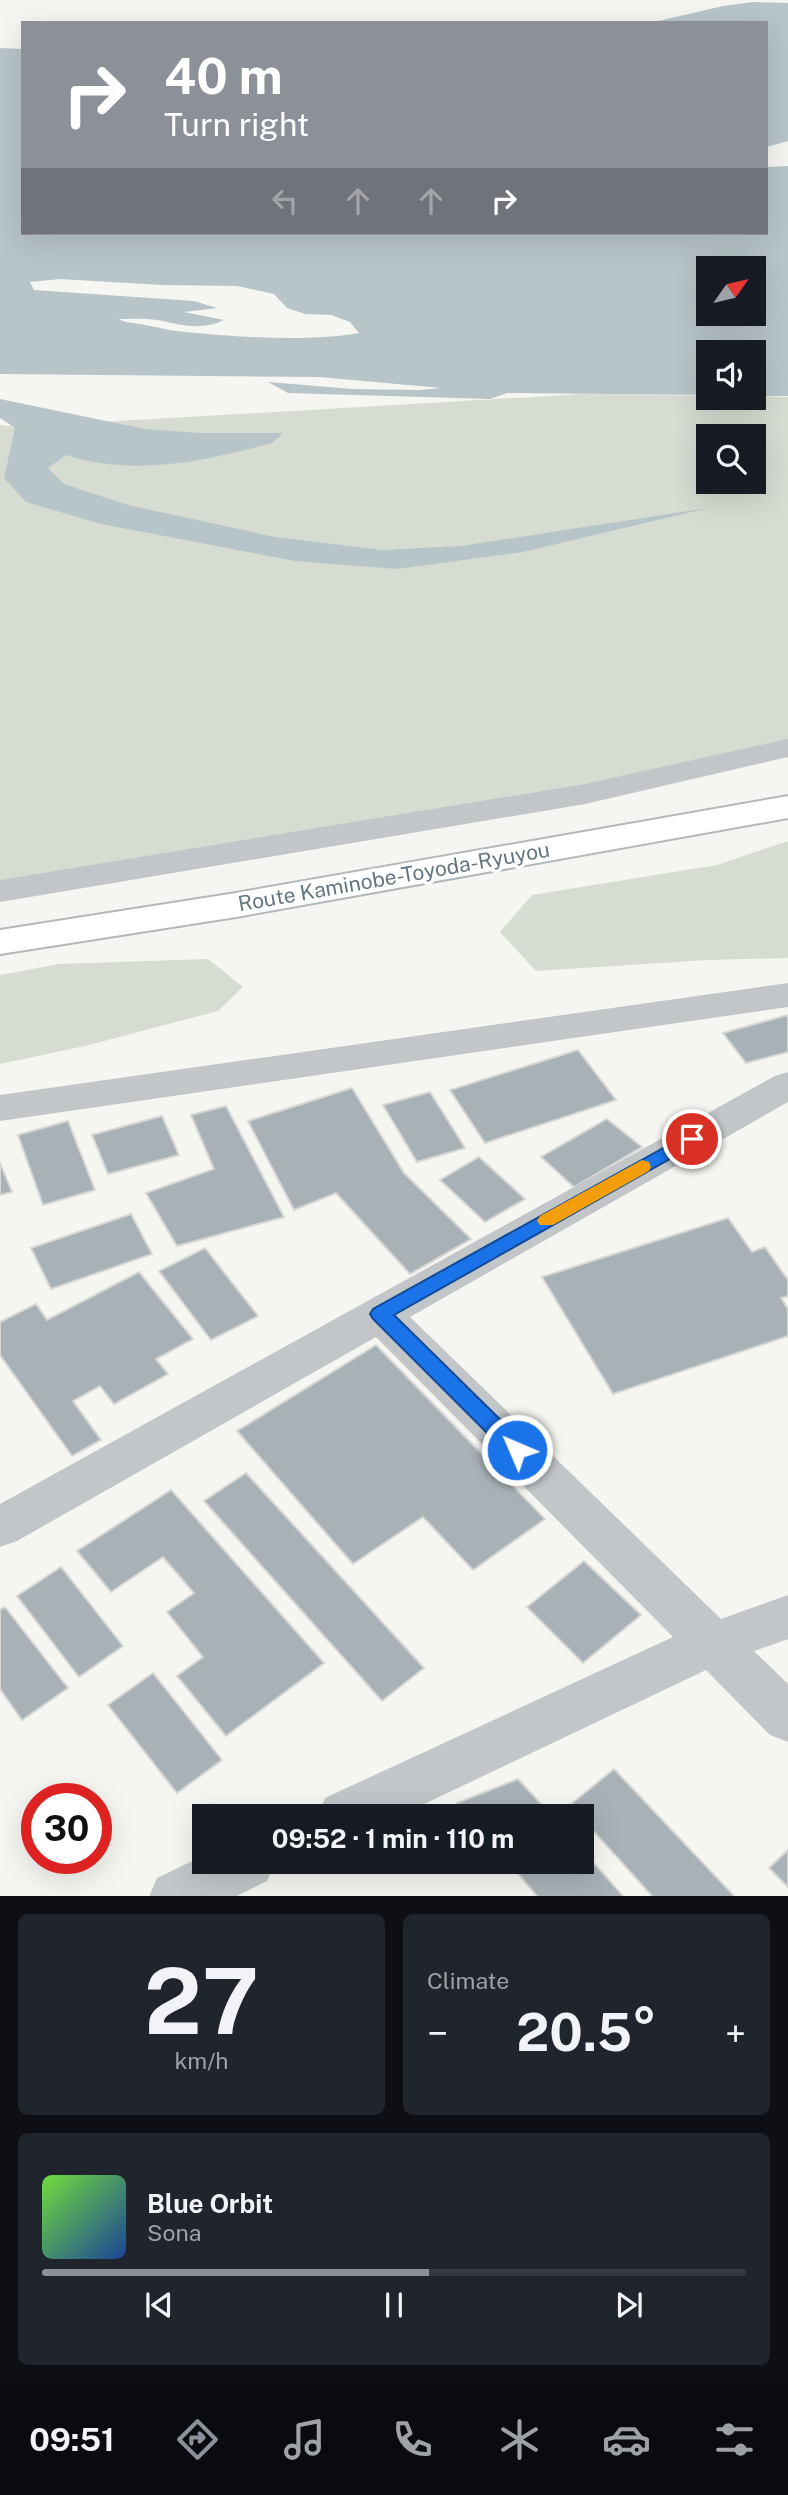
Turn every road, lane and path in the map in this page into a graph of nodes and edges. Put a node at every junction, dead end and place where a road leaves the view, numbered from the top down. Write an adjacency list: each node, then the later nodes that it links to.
1 (788, 748): 3 (street)
2 (788, 807): 4 (main road, Route Kaminobe-Toyoda-Ryuyou)
3 (0, 891)
4 (0, 942)
5 (788, 995): 7 (street)
6 (788, 1085): 8 (street)
7 (0, 1108)
8 (380, 1314): 9 (street); 11 (street)
9 (0, 1527)
10 (788, 1617): 11 (street)
11 (714, 1645): 12 (street); 13 (street)
12 (788, 1718)
13 (369, 1804)
14 (223, 1874): 15 (street)
15 (176, 1896)

